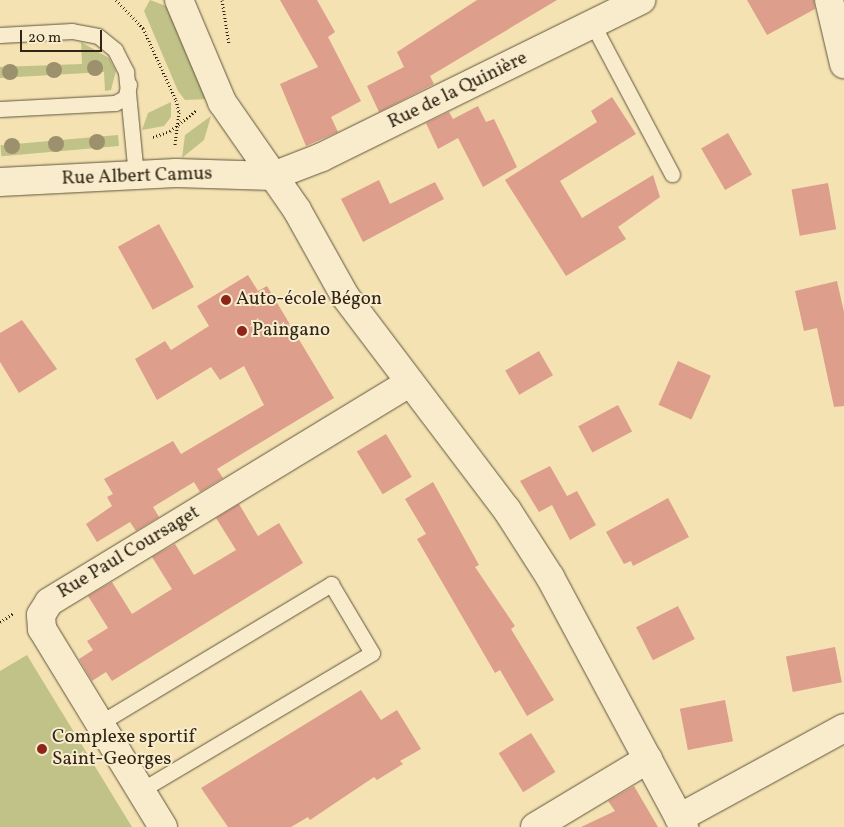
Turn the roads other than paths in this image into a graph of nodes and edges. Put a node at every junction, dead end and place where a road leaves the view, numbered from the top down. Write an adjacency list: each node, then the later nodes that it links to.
1 (179, 0): 11 (street)
2 (641, 0): 4 (street, Rue de la Quinière)
3 (829, 0): 6 (street)
4 (593, 25): 9 (lane); 11 (street, Rue de la Quinière)
5 (0, 35): 7 (lane)
6 (844, 64)
7 (129, 86): 8 (lane); 10 (lane)
8 (0, 109)
9 (672, 174)
10 (136, 175): 11 (street, Rue Albert Camus); 12 (street, Rue Albert Camus)
11 (273, 176): 13 (street)
12 (0, 182)
13 (408, 384): 14 (street, Rue Paul Coursaget); 16 (street)
14 (100, 724): 17 (street, Rue Paul Coursaget); 17 (lane)
15 (844, 728): 18 (street)
16 (648, 759): 18 (street); 20 (street)
17 (141, 790): 19 (street, Rue Paul Coursaget)
18 (681, 822)
19 (163, 827)
20 (535, 827)

